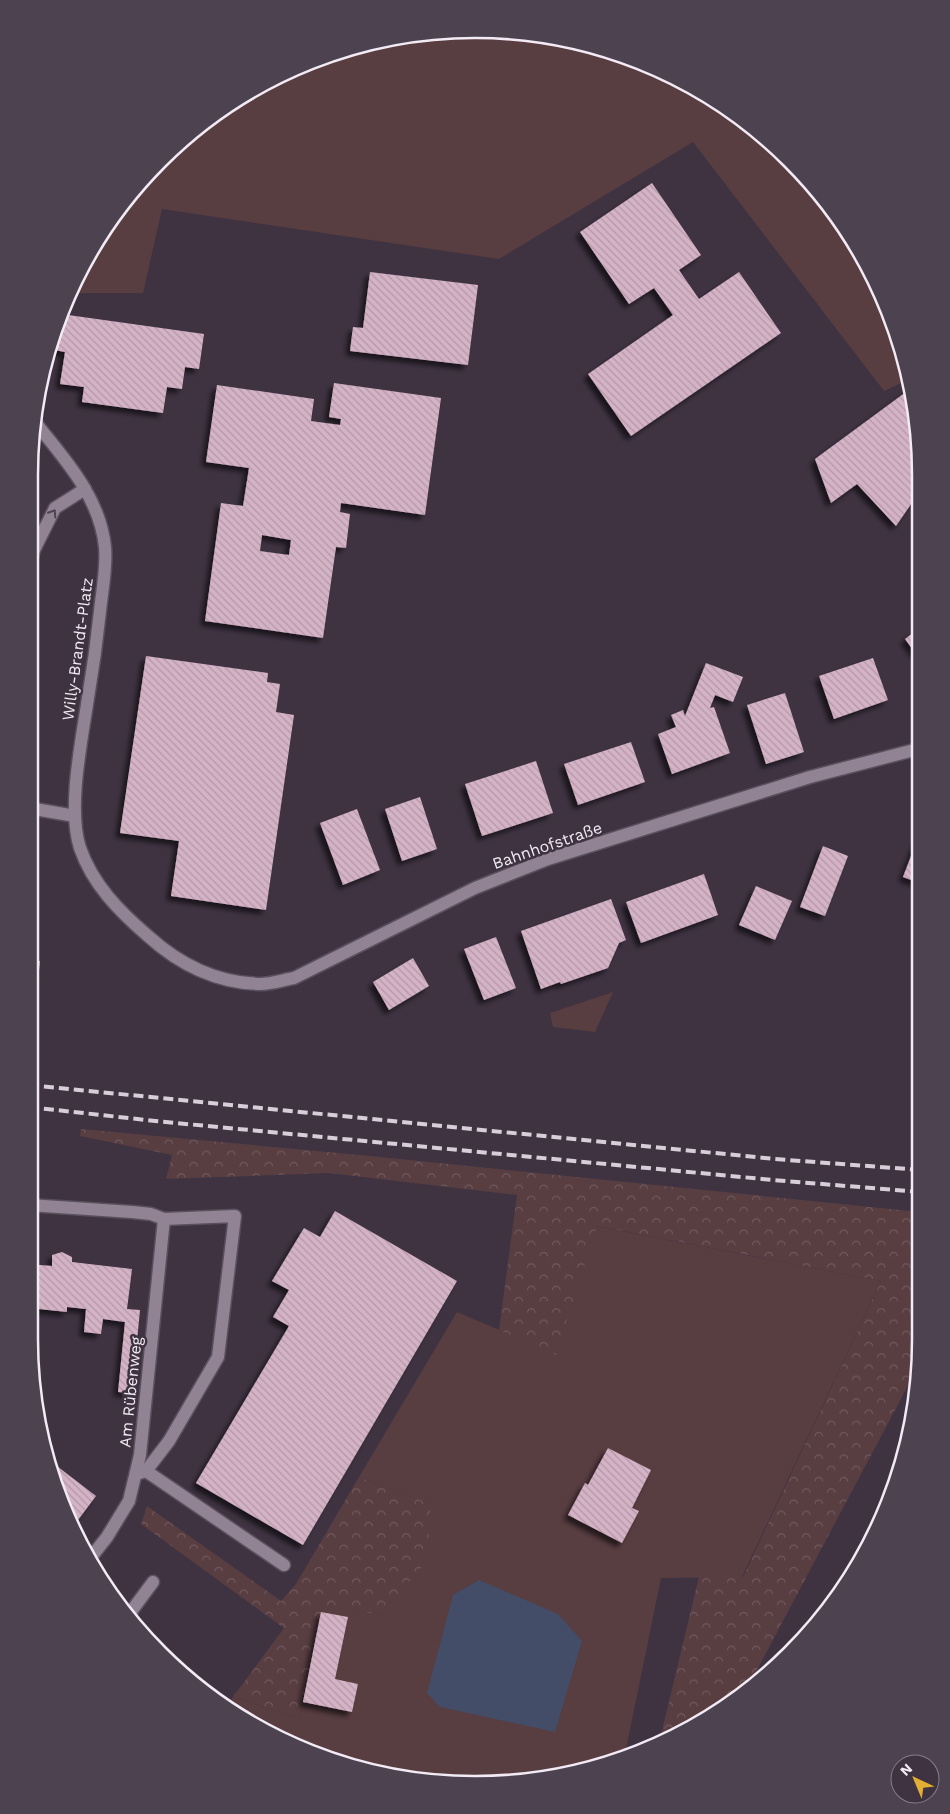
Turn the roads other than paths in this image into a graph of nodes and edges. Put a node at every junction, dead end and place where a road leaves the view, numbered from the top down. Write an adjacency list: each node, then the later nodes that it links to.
1 (40, 428): 2 (street, Willy-Brandt-Platz)
2 (86, 489): 3 (street, one-way to 2); 6 (street, Willy-Brandt-Platz)
3 (38, 542)
4 (912, 751): 7 (street, Bahnhofstraße)
5 (38, 810): 6 (street)
6 (74, 816): 7 (street, Willy-Brandt-Platz)
7 (198, 971)
8 (38, 1206): 9 (street)
9 (164, 1219): 10 (street, Am Rübenweg); 10 (street)
10 (141, 1473): 11 (street, Am Rübenweg); 12 (street)
11 (94, 1554)
12 (284, 1565)
13 (154, 1582): 14 (street)
14 (132, 1610)

